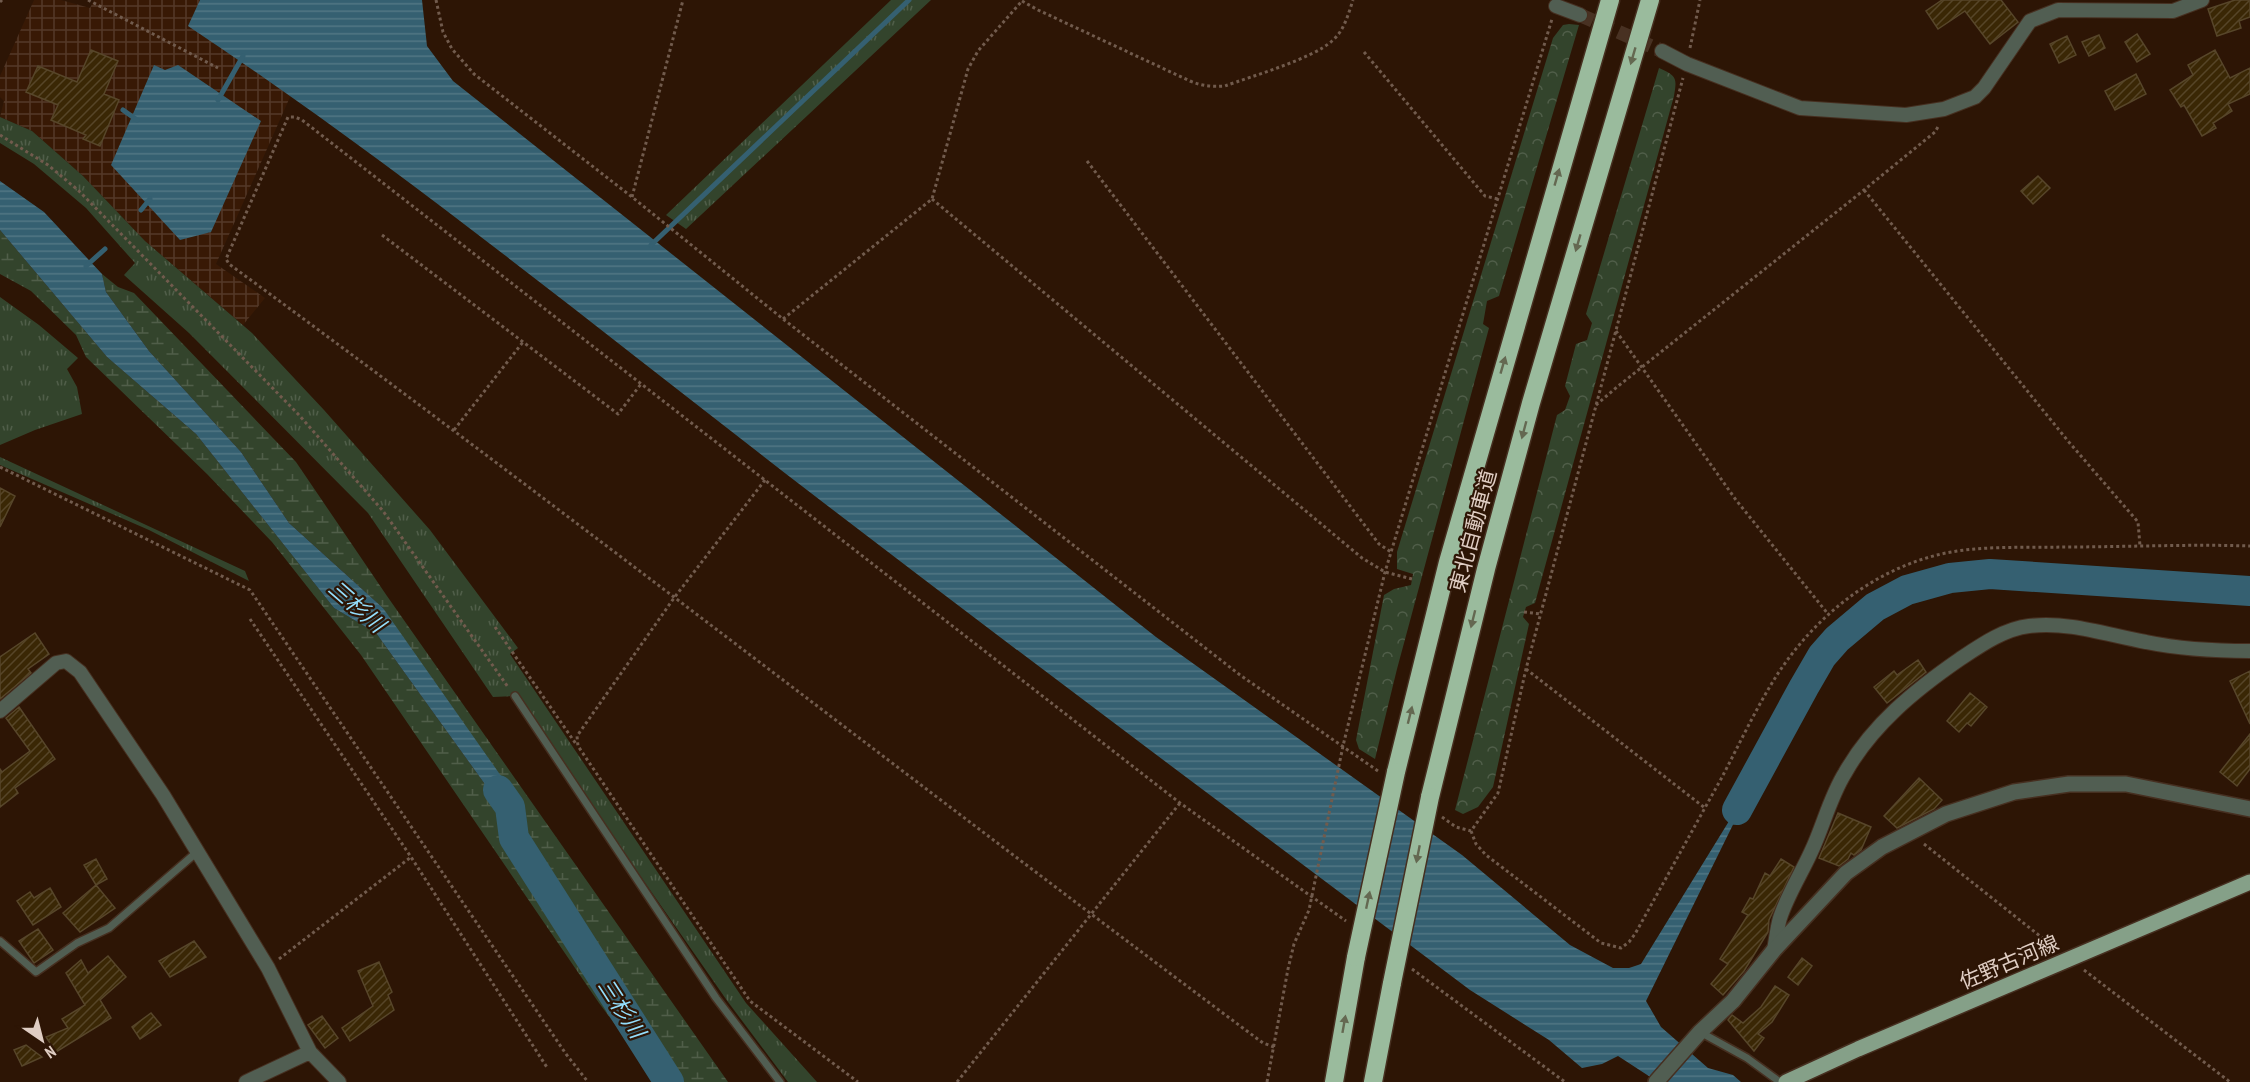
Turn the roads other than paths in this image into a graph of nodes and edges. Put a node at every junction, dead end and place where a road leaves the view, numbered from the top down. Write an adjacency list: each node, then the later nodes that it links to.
1 (1610, 0): 21 (highway, 東北自動車道, one-way to 1, bridge)
2 (1650, 0): 22 (highway, 東北自動車道, one-way to 22, bridge)
3 (2202, 0): 5 (street)
4 (1556, 6): 6 (street)
5 (2123, 6): 7 (street)
6 (1580, 15)
7 (1662, 51)
8 (2250, 651): 15 (street)
9 (515, 696): 20 (lane)
10 (0, 711): 12 (street)
11 (2250, 809): 15 (street)
12 (197, 852): 14 (lane); 17 (street)
13 (2250, 882): 25 (main road, 佐野古河線)
14 (0, 941)
15 (1774, 950): 16 (street)
16 (1700, 1032): 23 (street); 24 (lane)
17 (310, 1052): 18 (street); 19 (street)
18 (246, 1082)
19 (339, 1082)
20 (780, 1082)
21 (1334, 1082)
22 (1373, 1082)
23 (1656, 1082)
24 (1780, 1082)
25 (1786, 1082)

